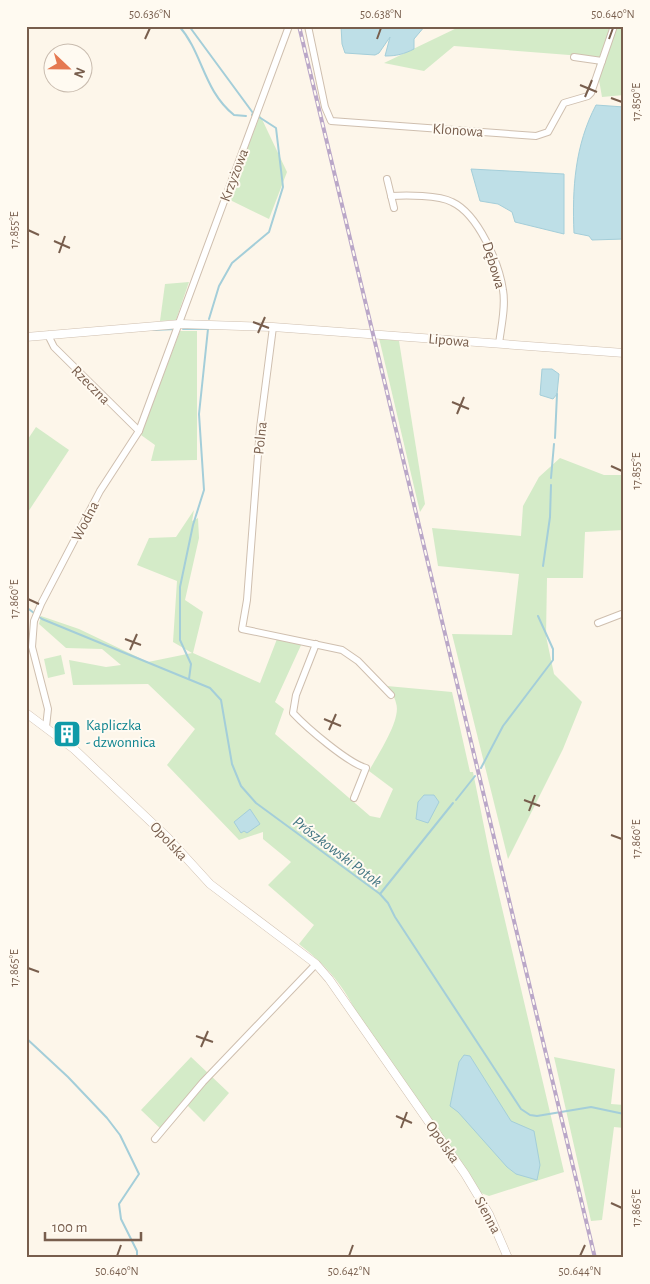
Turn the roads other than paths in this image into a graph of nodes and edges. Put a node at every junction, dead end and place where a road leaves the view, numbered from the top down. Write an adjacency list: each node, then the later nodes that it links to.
1 (289, 26): 9 (street, Krzyżowa)
2 (308, 26): 5 (street, Klonowa)
3 (614, 26): 5 (street, Klonowa)
4 (574, 57): 5 (street)
5 (602, 61)
6 (387, 179): 7 (street)
7 (391, 196): 8 (street); 13 (street, Dębowa)
8 (394, 208)
9 (180, 324): 10 (street); 11 (street); 15 (street, Wodna)
10 (273, 326): 13 (street, Lipowa); 18 (street, Polna)
11 (48, 335): 12 (street); 15 (street, Rzeczna)
12 (26, 337)
13 (499, 344): 14 (street, Lipowa)
14 (624, 353)
15 (139, 431): 21 (street, Wodna)
16 (624, 613): 17 (street)
17 (598, 623)
18 (316, 644): 19 (street, Polna); 22 (street)
19 (391, 695)
20 (28, 717): 21 (street, Opolska)
21 (46, 727): 23 (street, Opolska)
22 (354, 798)
23 (316, 964): 24 (street); 25 (street, Opolska)
24 (155, 1139)
25 (465, 1174): 26 (street, Sienna)
26 (508, 1258)

